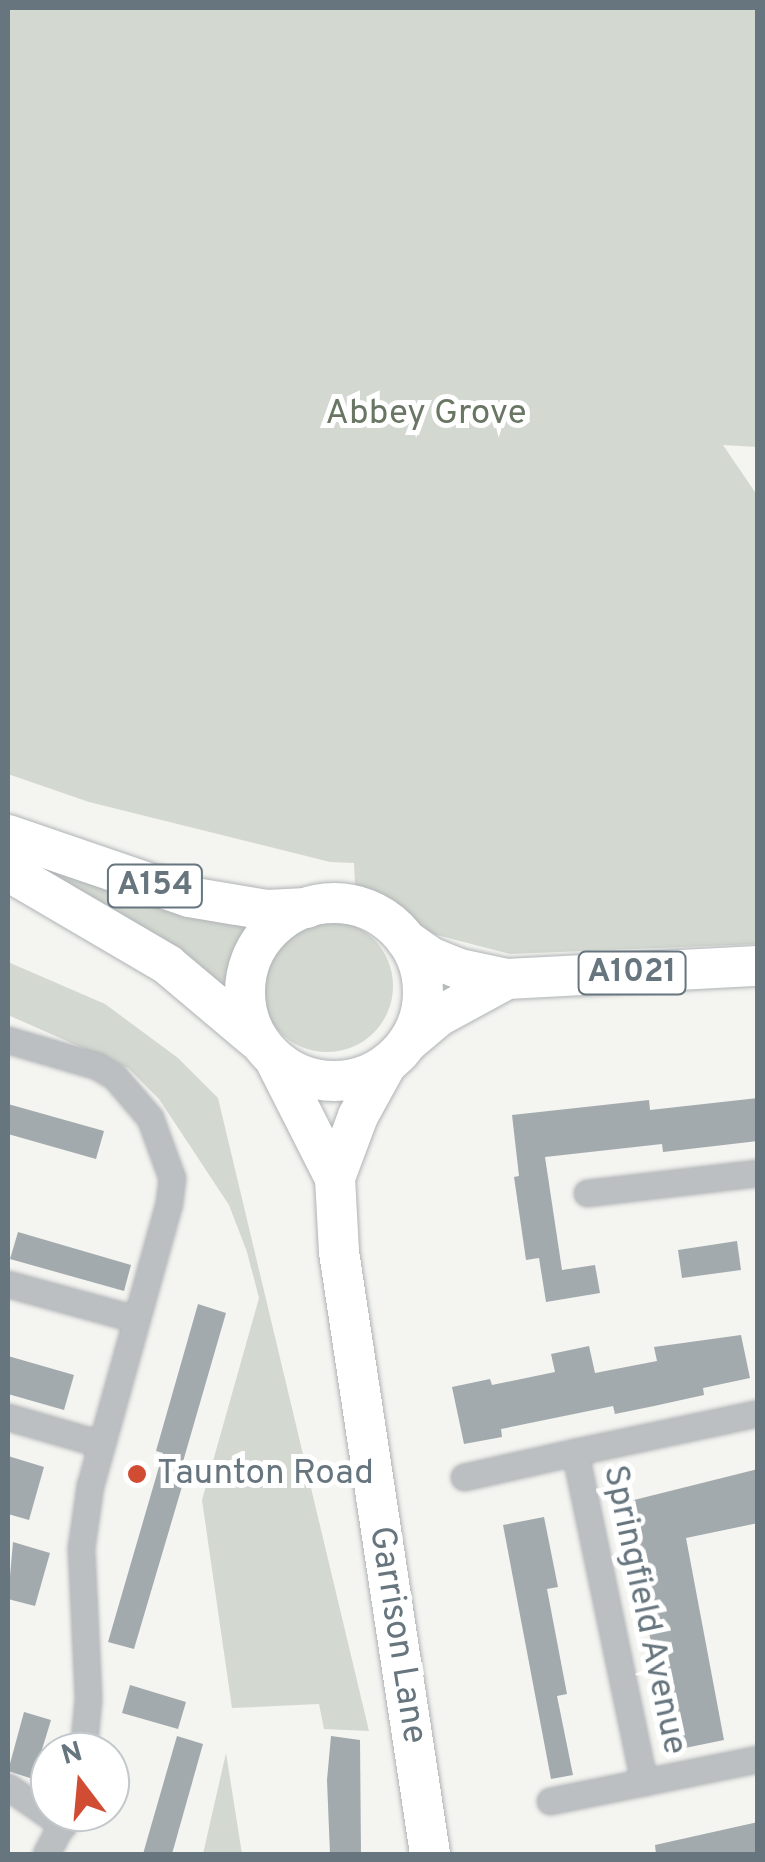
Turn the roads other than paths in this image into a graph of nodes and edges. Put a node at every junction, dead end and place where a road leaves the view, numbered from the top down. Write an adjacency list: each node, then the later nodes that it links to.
1 (8, 835): 3 (main road, A154)
2 (8, 871): 8 (main road, A154)
3 (308, 908): 4 (main road); 8 (main road)
4 (406, 940): 6 (main road, A1021); 9 (main road)
5 (758, 966): 6 (main road, A1021)
6 (507, 980): 9 (main road, A1021)
7 (8, 1040): 14 (street)
8 (267, 1050): 9 (main road); 11 (main road, Garrison Lane / A154)
9 (397, 1053): 11 (main road, Garrison Lane / A154)
10 (758, 1173): 12 (street)
11 (334, 1178): 26 (main road, Garrison Lane / A154)
12 (586, 1192)
13 (8, 1284): 14 (street)
14 (136, 1319): 17 (street)
15 (758, 1413): 18 (street, Springfield Avenue)
16 (8, 1418): 17 (street)
17 (102, 1444): 20 (street)
18 (575, 1452): 19 (street, Springfield Avenue); 22 (street, Springfield Avenue)
19 (464, 1478)
20 (85, 1732)
21 (758, 1759): 22 (street, Springfield Avenue)
22 (644, 1782): 25 (street, Springfield Avenue)
23 (8, 1786): 24 (street)
24 (30, 1798)
25 (550, 1801)
26 (430, 1854)

